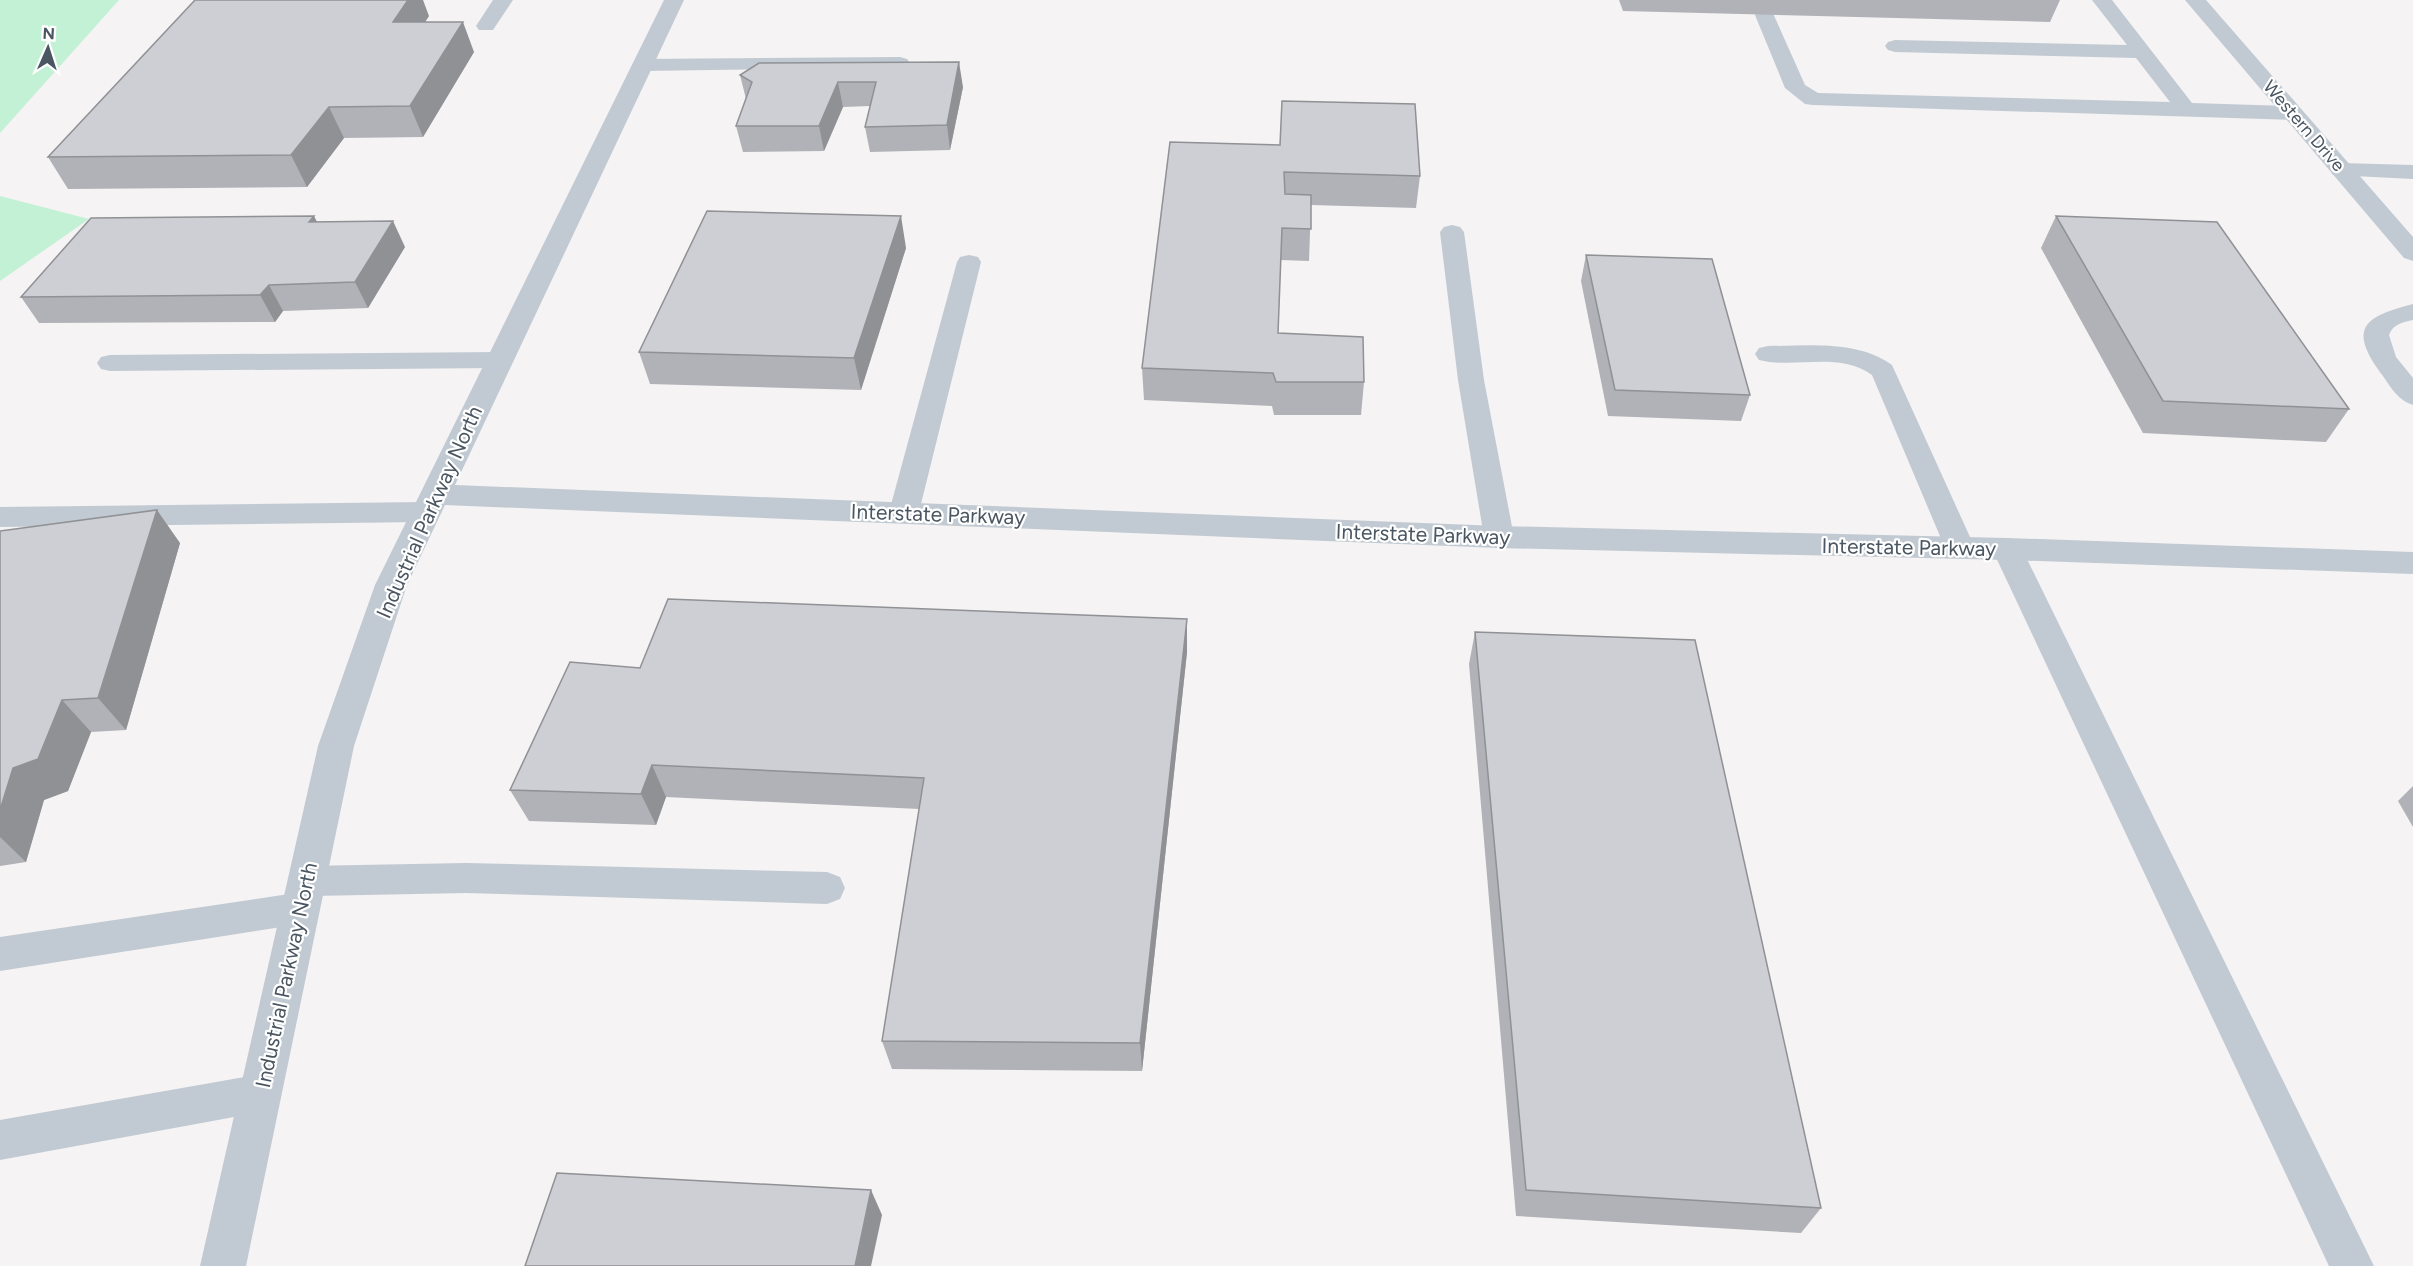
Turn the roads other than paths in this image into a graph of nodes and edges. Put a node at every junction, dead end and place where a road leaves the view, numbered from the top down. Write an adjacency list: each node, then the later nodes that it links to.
1 (503, 0): 6 (lane)
2 (674, 0): 10 (street, Industrial Parkway North)
3 (2102, 0): 8 (lane)
4 (2195, 0): 12 (street, Western Drive)
5 (1765, 15): 11 (lane)
6 (486, 26)
7 (1895, 46): 8 (lane)
8 (2142, 52): 11 (lane)
9 (900, 63): 10 (lane)
10 (643, 64): 20 (street, Industrial Parkway North)
11 (2186, 109): 12 (lane)
12 (2292, 113): 13 (street, Western Drive)
13 (2341, 170): 14 (lane); 16 (street, Western Drive)
14 (2413, 172)
15 (1452, 232): 26 (lane)
16 (2409, 243)
17 (969, 262): 24 (lane)
18 (2413, 312): 22 (lane)
19 (1768, 354): 27 (lane)
20 (499, 360): 21 (lane); 23 (street, Industrial Parkway North)
21 (110, 363)
22 (2413, 396)
23 (430, 503): 24 (street, Interstate Parkway); 25 (lane); 31 (street, Industrial Parkway North)
24 (904, 512): 26 (street, Interstate Parkway)
25 (0, 517)
26 (1499, 537): 27 (street, Interstate Parkway)
27 (1960, 548): 28 (street, Interstate Parkway)
28 (2007, 549): 29 (street, Interstate Parkway); 36 (lane)
29 (2413, 563)
30 (826, 888): 31 (lane)
31 (303, 894): 32 (lane); 33 (street, Industrial Parkway North)
32 (0, 954)
33 (261, 1093): 34 (lane); 35 (street, Industrial Parkway North)
34 (3, 1148)
35 (223, 1266)
36 (2352, 1266)

